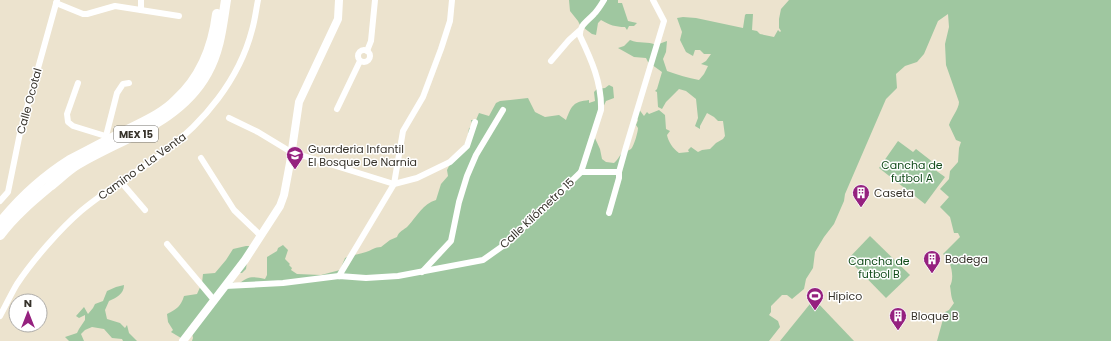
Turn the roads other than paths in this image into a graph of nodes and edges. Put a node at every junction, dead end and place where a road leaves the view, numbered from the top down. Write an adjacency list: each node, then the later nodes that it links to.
1 (141, 0): 11 (street)
2 (219, 0): 21 (main road, MEX 15)
3 (226, 0): 32 (main road, MEX 15)
4 (258, 0): 26 (street, Camino a La Venta)
5 (339, 0): 22 (street)
6 (375, 0): 17 (street)
7 (452, 0): 27 (street)
8 (604, 0): 13 (street)
9 (653, 0): 25 (street)
10 (57, 2): 11 (street); 28 (street, Calle Ocotal)
11 (141, 10): 12 (street)
12 (179, 16)
13 (579, 30): 14 (street); 24 (street)
14 (551, 61)
15 (78, 83): 21 (street)
16 (130, 83): 21 (street)
17 (337, 109)
18 (503, 110): 35 (street)
19 (229, 118): 22 (street)
20 (475, 122): 27 (street)
21 (109, 137): 31 (main road, MEX 15)
22 (291, 152): 27 (street); 33 (street)
23 (201, 158): 33 (street)
24 (581, 172): 25 (street, Calle Kilómetro 15); 35 (street, Calle Kilómetro 15)
25 (619, 172): 30 (street)
26 (121, 182): 29 (street); 39 (street, Camino a La Venta)
27 (394, 184): 36 (street)
28 (0, 201)
29 (144, 210)
30 (608, 213)
31 (0, 223)
32 (0, 235)
33 (261, 236): 37 (street)
34 (167, 244): 38 (street)
35 (422, 272): 36 (street, Calle Kilómetro 15)
36 (339, 276): 37 (street, Calle Kilómetro 15)
37 (225, 286): 38 (street)
38 (214, 300): 40 (street)
39 (0, 316)
40 (183, 341)

